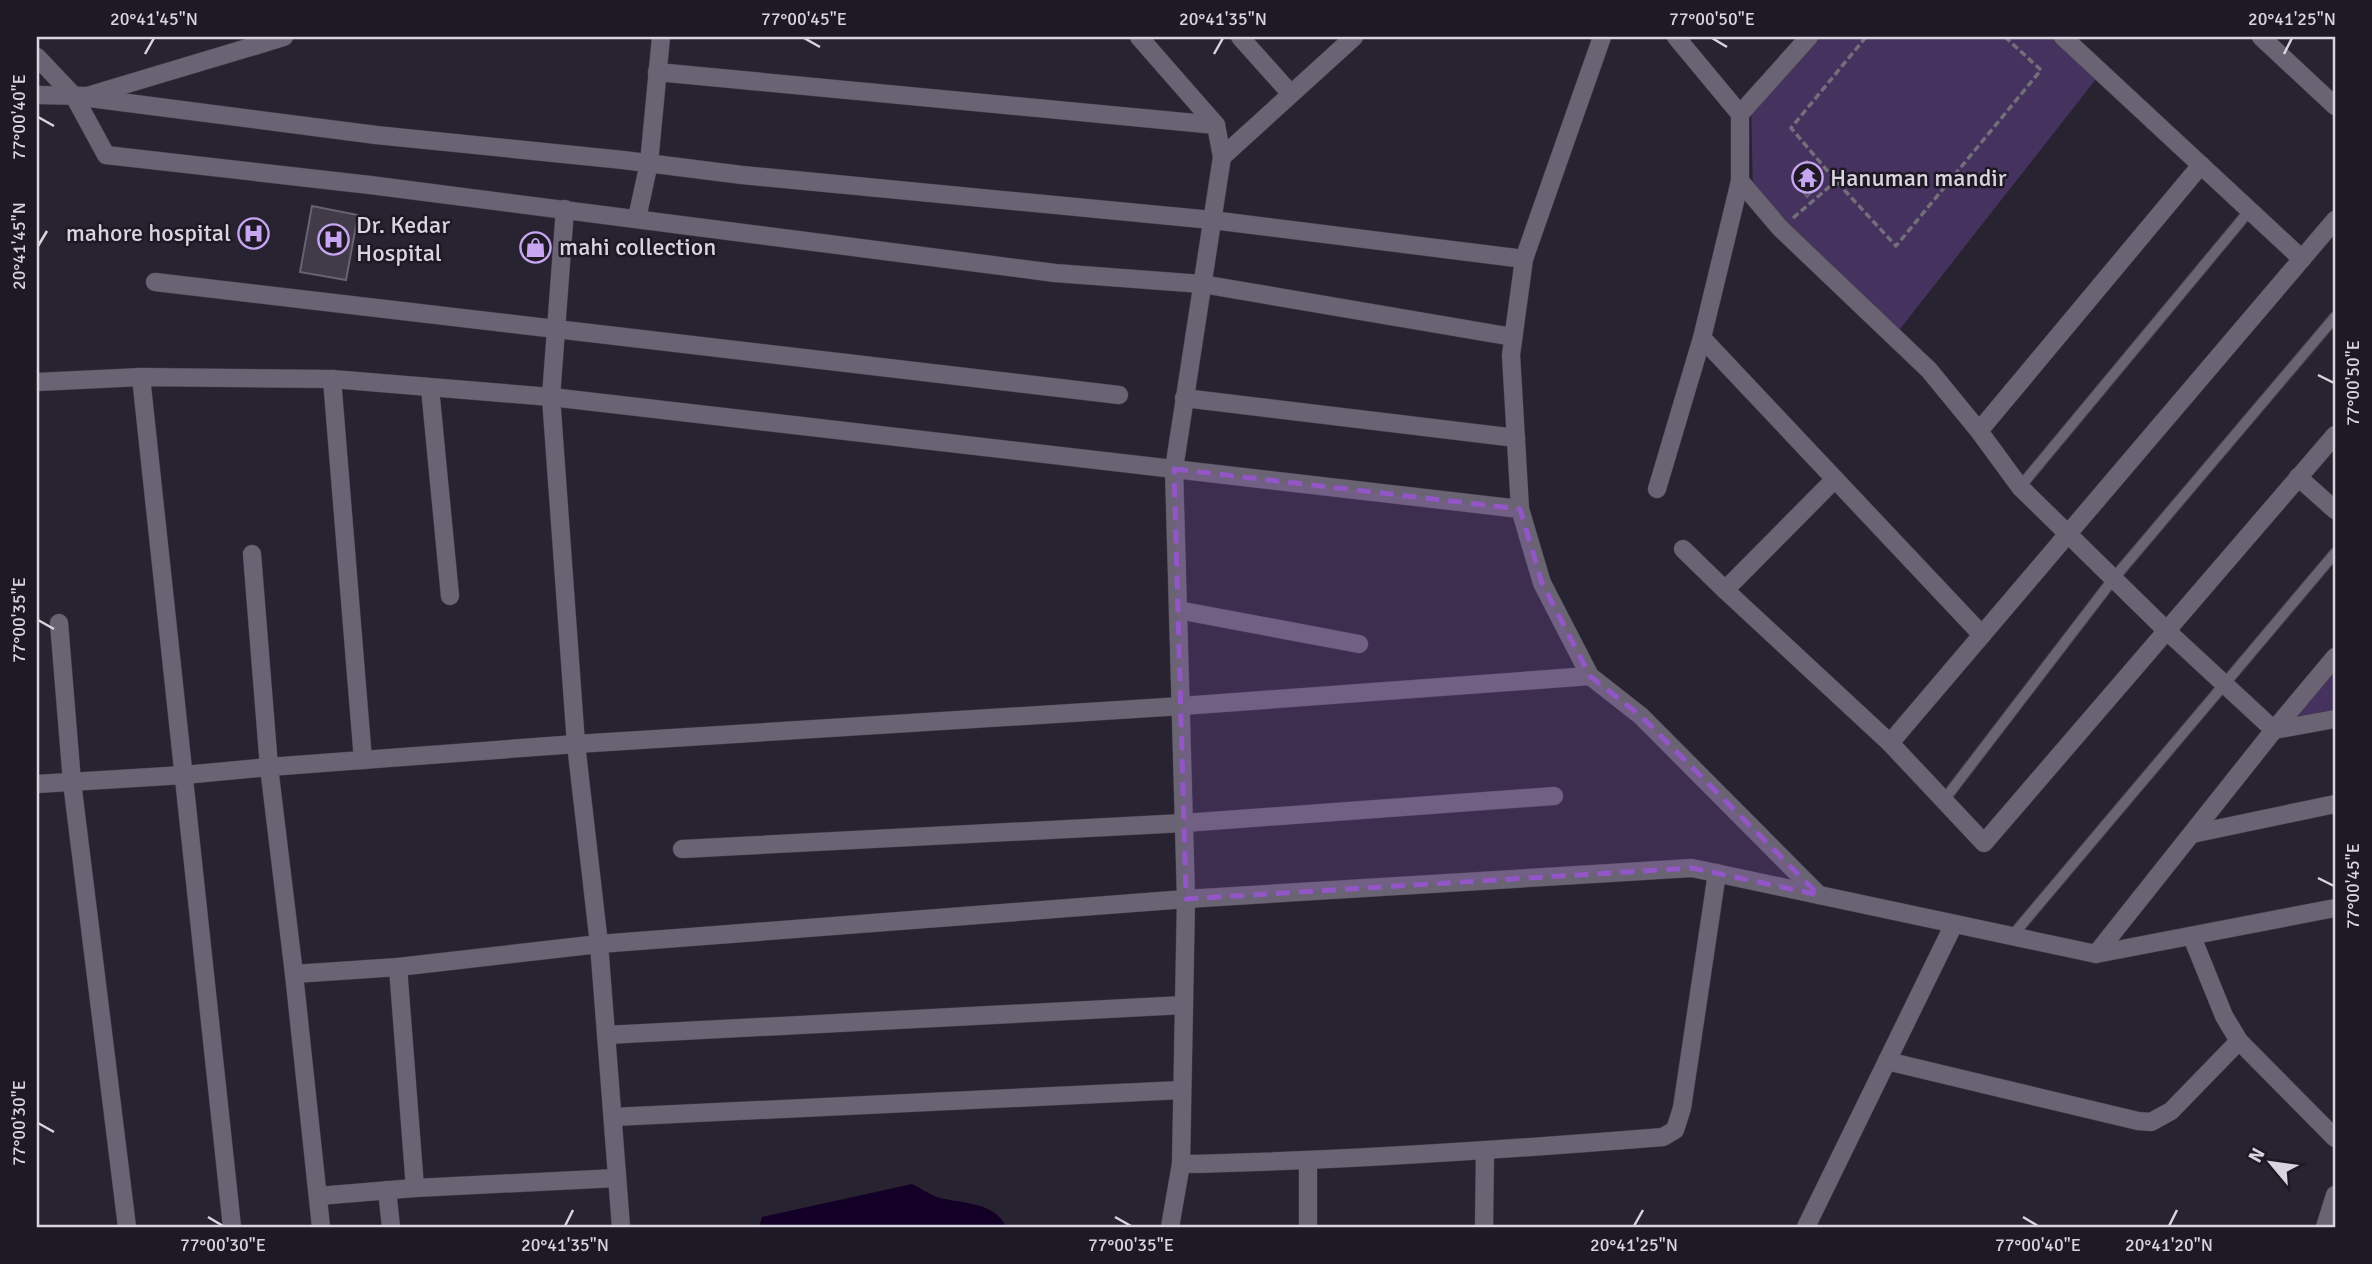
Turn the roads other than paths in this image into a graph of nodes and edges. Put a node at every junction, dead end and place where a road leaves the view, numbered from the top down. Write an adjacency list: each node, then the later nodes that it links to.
1 (284, 37): 15 (street)
2 (661, 37): 12 (street)
3 (1139, 37): 18 (street)
4 (1240, 37): 13 (street)
5 (1354, 37): 13 (street)
6 (1602, 37): 28 (street)
7 (1676, 37): 17 (street)
8 (1809, 37): 17 (street)
9 (2063, 37): 21 (street)
10 (2261, 37): 16 (street)
11 (37, 57): 15 (street)
12 (657, 72): 18 (street); 20 (street)
13 (1291, 94): 19 (street)
14 (37, 95): 15 (street)
15 (74, 96): 20 (street); 23 (street)
16 (2335, 106)
17 (1740, 114): 22 (street)
18 (1216, 125): 19 (street)
19 (1222, 157): 26 (street)
20 (649, 163): 25 (street); 26 (street)
21 (2201, 165): 24 (street); 43 (street)
22 (1740, 181): 35 (street); 43 (street)
23 (565, 209): 25 (street); 33 (street)
24 (2250, 210): 29 (street); 49 (lane)
25 (637, 218): 31 (street)
26 (1212, 220): 28 (street); 31 (street)
27 (2335, 220): 29 (street)
28 (1524, 259): 34 (street)
29 (2302, 259): 53 (street)
30 (155, 282): 33 (street)
31 (1202, 284): 34 (street); 42 (street)
32 (2335, 317): 57 (lane)
33 (556, 328): 40 (street); 41 (street)
34 (1513, 337): 45 (street)
35 (1702, 338): 48 (street); 50 (street)
36 (141, 377): 37 (street); 38 (street); 75 (street)
37 (332, 379): 39 (street); 73 (street)
38 (37, 383)
39 (430, 388): 41 (street); 59 (street)
40 (1119, 394)
41 (551, 397): 46 (street); 72 (street)
42 (1184, 398): 45 (street); 46 (street)
43 (1979, 431): 49 (street)
44 (2335, 435): 47 (street)
45 (1516, 438): 51 (street)
46 (1174, 469): 51 (street); 60 (street)
47 (2298, 477): 52 (street); 62 (street)
48 (1835, 479): 58 (street); 63 (street)
49 (2020, 487): 53 (street)
50 (1657, 489)
51 (1520, 509): 66 (street)
52 (2335, 510)
53 (2069, 533): 57 (street); 63 (street)
54 (1683, 549): 58 (street)
55 (2335, 553): 67 (lane)
56 (252, 554): 74 (street)
57 (2114, 578): 62 (street); 79 (lane)
58 (1725, 590): 71 (street)
59 (450, 596)
60 (1178, 610): 64 (street); 68 (street)
61 (59, 623): 76 (street)
62 (2166, 631): 67 (street); 79 (street)
63 (1982, 635): 71 (street)
64 (1359, 644)
65 (2335, 657): 70 (street)
66 (1590, 676): 68 (street); 85 (street)
67 (2223, 686): 70 (street); 89 (lane)
68 (1182, 706): 72 (street); 81 (street)
69 (2335, 719): 70 (street)
70 (2274, 730): 82 (street)
71 (1890, 743): 79 (street)
72 (576, 744): 73 (street); 91 (street)
73 (363, 760): 74 (street)
74 (269, 766): 75 (street); 94 (street)
75 (184, 775): 76 (street); 111 (street)
76 (72, 782): 77 (street); 110 (street)
77 (37, 784)
78 (1554, 796): 81 (street)
79 (1944, 800)
80 (2335, 804): 82 (street)
81 (1184, 824): 83 (street); 86 (street)
82 (2192, 834): 92 (street)
83 (682, 849)
84 (1717, 873): 85 (street); 86 (street); 102 (street)
85 (1819, 895): 88 (street)
86 (1186, 899): 91 (street); 95 (street)
87 (2335, 908): 90 (street)
88 (1954, 924): 89 (street); 98 (street)
89 (2012, 936): 92 (street)
90 (2192, 937): 92 (street); 97 (street)
91 (599, 944): 93 (street); 96 (street)
92 (2096, 954)
93 (398, 967): 94 (street); 106 (street)
94 (295, 974): 109 (street)
95 (1184, 1005): 96 (street); 99 (street)
96 (606, 1035): 100 (street)
97 (2239, 1041): 98 (street); 101 (street)
98 (1887, 1061): 118 (street)
99 (1182, 1090): 100 (street); 104 (street)
100 (613, 1117): 105 (street)
101 (2335, 1138)
102 (1485, 1152): 103 (street); 117 (street)
103 (1308, 1162): 104 (street); 116 (street)
104 (1181, 1164): 115 (street)
105 (617, 1178): 106 (street); 114 (street)
106 (415, 1188): 107 (street)
107 (387, 1191): 109 (street); 113 (street)
108 (2335, 1195): 119 (street)
109 (318, 1196): 112 (street)
110 (127, 1227)
111 (232, 1227)
112 (321, 1227)
113 (391, 1227)
114 (621, 1227)
115 (1170, 1227)
116 (1308, 1227)
117 (1484, 1227)
118 (1806, 1227)
119 (2325, 1227)

